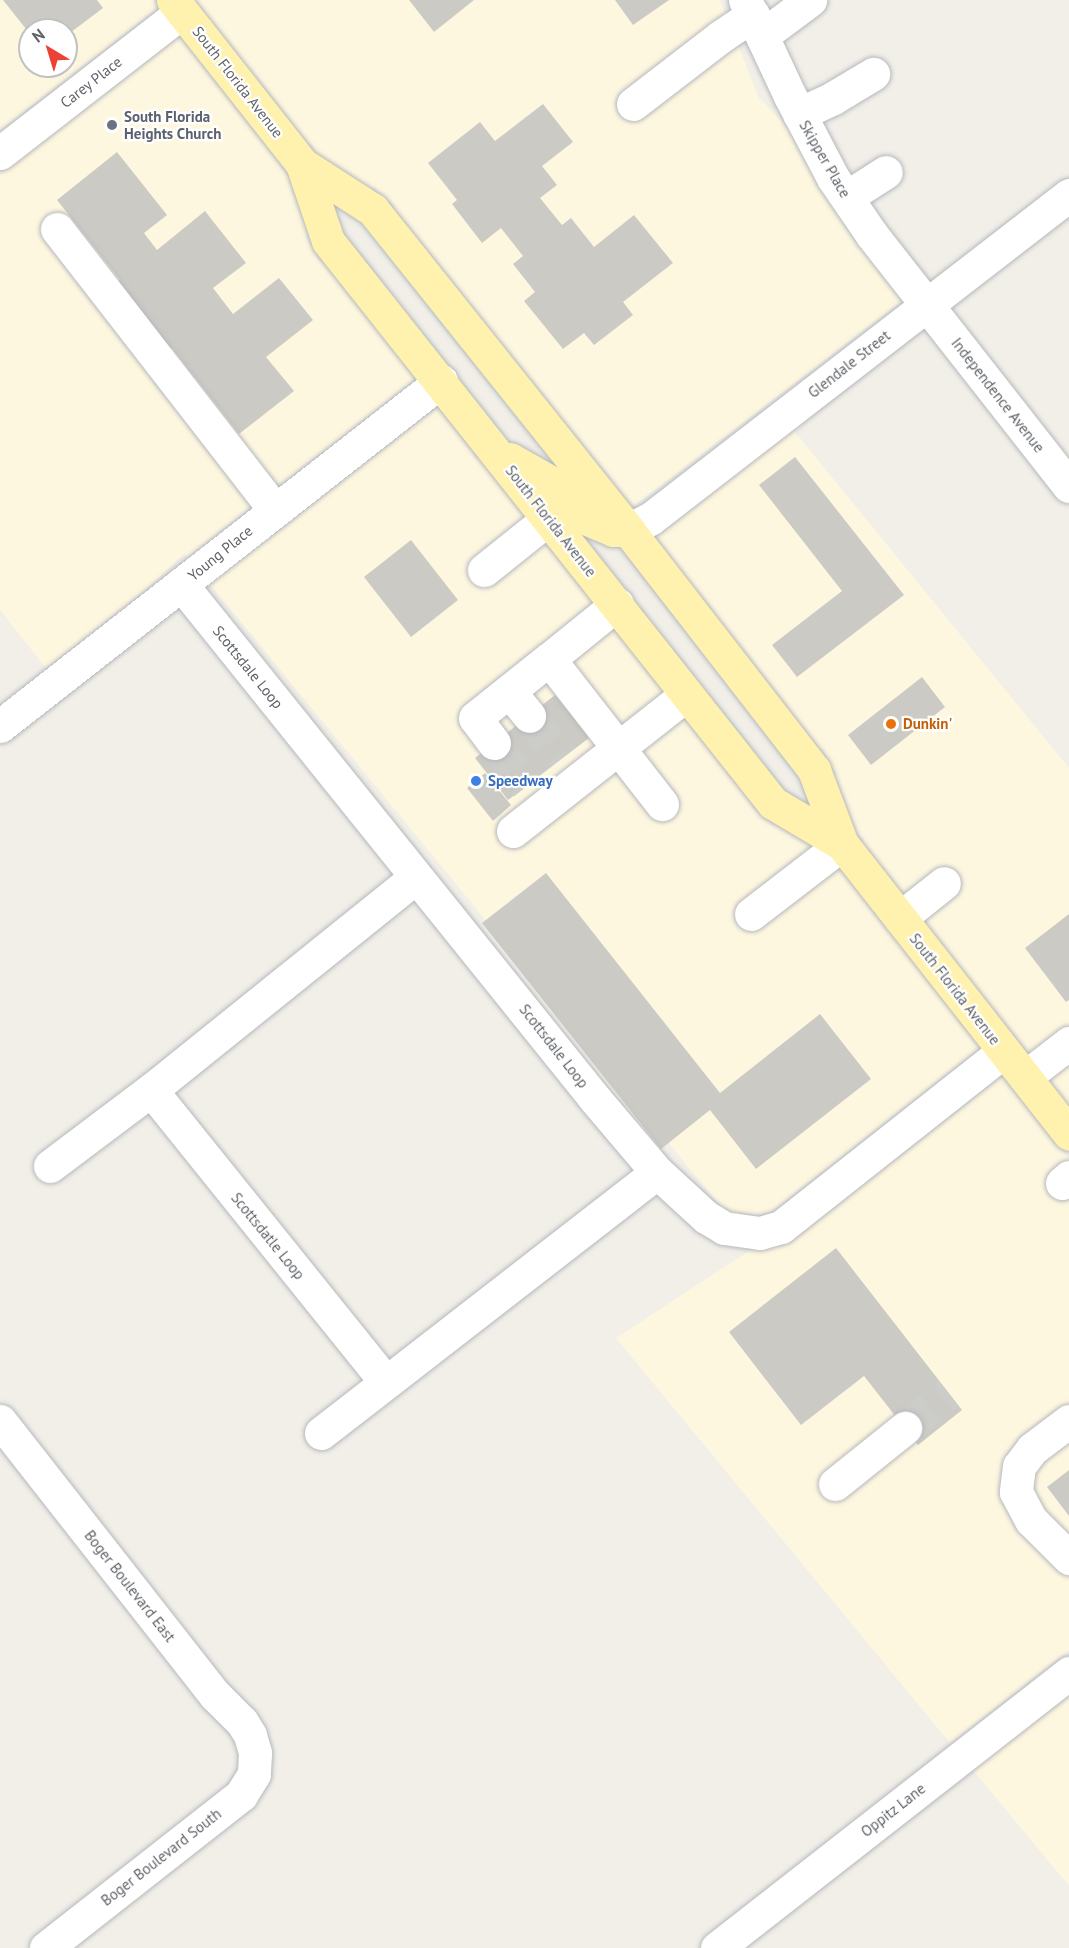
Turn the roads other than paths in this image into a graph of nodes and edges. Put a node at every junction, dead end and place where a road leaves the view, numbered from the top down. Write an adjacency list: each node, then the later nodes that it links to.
1 (810, 0): 3 (street)
2 (178, 6): 7 (street, Carey Place); 8 (main road, South Florida Avenue)
3 (754, 17): 5 (street); 6 (street, Skipper Place)
4 (873, 74): 6 (street)
5 (633, 104)
6 (799, 114): 11 (street, Skipper Place)
7 (0, 153)
8 (302, 164): 14 (main road, South Florida Avenue); 19 (main road, South Florida Avenue)
9 (886, 172): 11 (street)
10 (1069, 195): 13 (street, Glendale Street)
11 (846, 197): 13 (street, Skipper Place)
12 (57, 229): 17 (street)
13 (926, 304): 16 (street, Independence Avenue); 19 (street, Glendale Street)
14 (441, 381): 15 (main road, South Florida Avenue); 17 (street, Young Place)
15 (496, 450): 18 (main road, South Florida Avenue); 19 (main road)
16 (1069, 486)
17 (275, 510): 21 (street, Young Place)
18 (549, 518): 20 (street); 22 (main road, South Florida Avenue)
19 (628, 530): 32 (main road, South Florida Avenue)
20 (484, 570)
21 (181, 584): 27 (street, Young Place); 33 (street, Scottsdale Loop)
22 (617, 604): 23 (street); 25 (main road, South Florida Avenue)
23 (549, 659): 24 (street); 29 (street)
24 (509, 690): 26 (street); 28 (street)
25 (687, 694): 29 (street); 32 (main road, South Florida Avenue)
26 (529, 716)
27 (0, 726)
28 (494, 743)
29 (619, 748): 30 (street); 31 (street)
30 (662, 804)
31 (513, 831)
32 (842, 844): 35 (street); 36 (main road, South Florida Avenue)
33 (416, 877): 40 (street); 43 (street, Scottsdale Loop)
34 (944, 883): 36 (street)
35 (751, 914)
36 (900, 918): 38 (main road, South Florida Avenue)
37 (1069, 1043): 39 (street)
38 (1004, 1051): 39 (main road, South Florida Avenue); 43 (street, Scottsdale Loop)
39 (1024, 1077): 41 (main road, South Florida Avenue)
40 (151, 1090): 42 (street); 44 (street, Scottsdatle Loop)
41 (1069, 1134)
42 (50, 1166)
43 (657, 1172): 44 (street)
44 (386, 1382): 48 (street)
45 (0, 1421): 52 (street, Boger Boulevard East)
46 (1069, 1421): 50 (street)
47 (905, 1428): 49 (street)
48 (321, 1433)
49 (835, 1484)
50 (1069, 1558)
51 (1069, 1673): 54 (street, Oppitz Lane)
52 (255, 1753): 53 (street, Boger Boulevard South)
53 (46, 1948)
54 (717, 1948)

